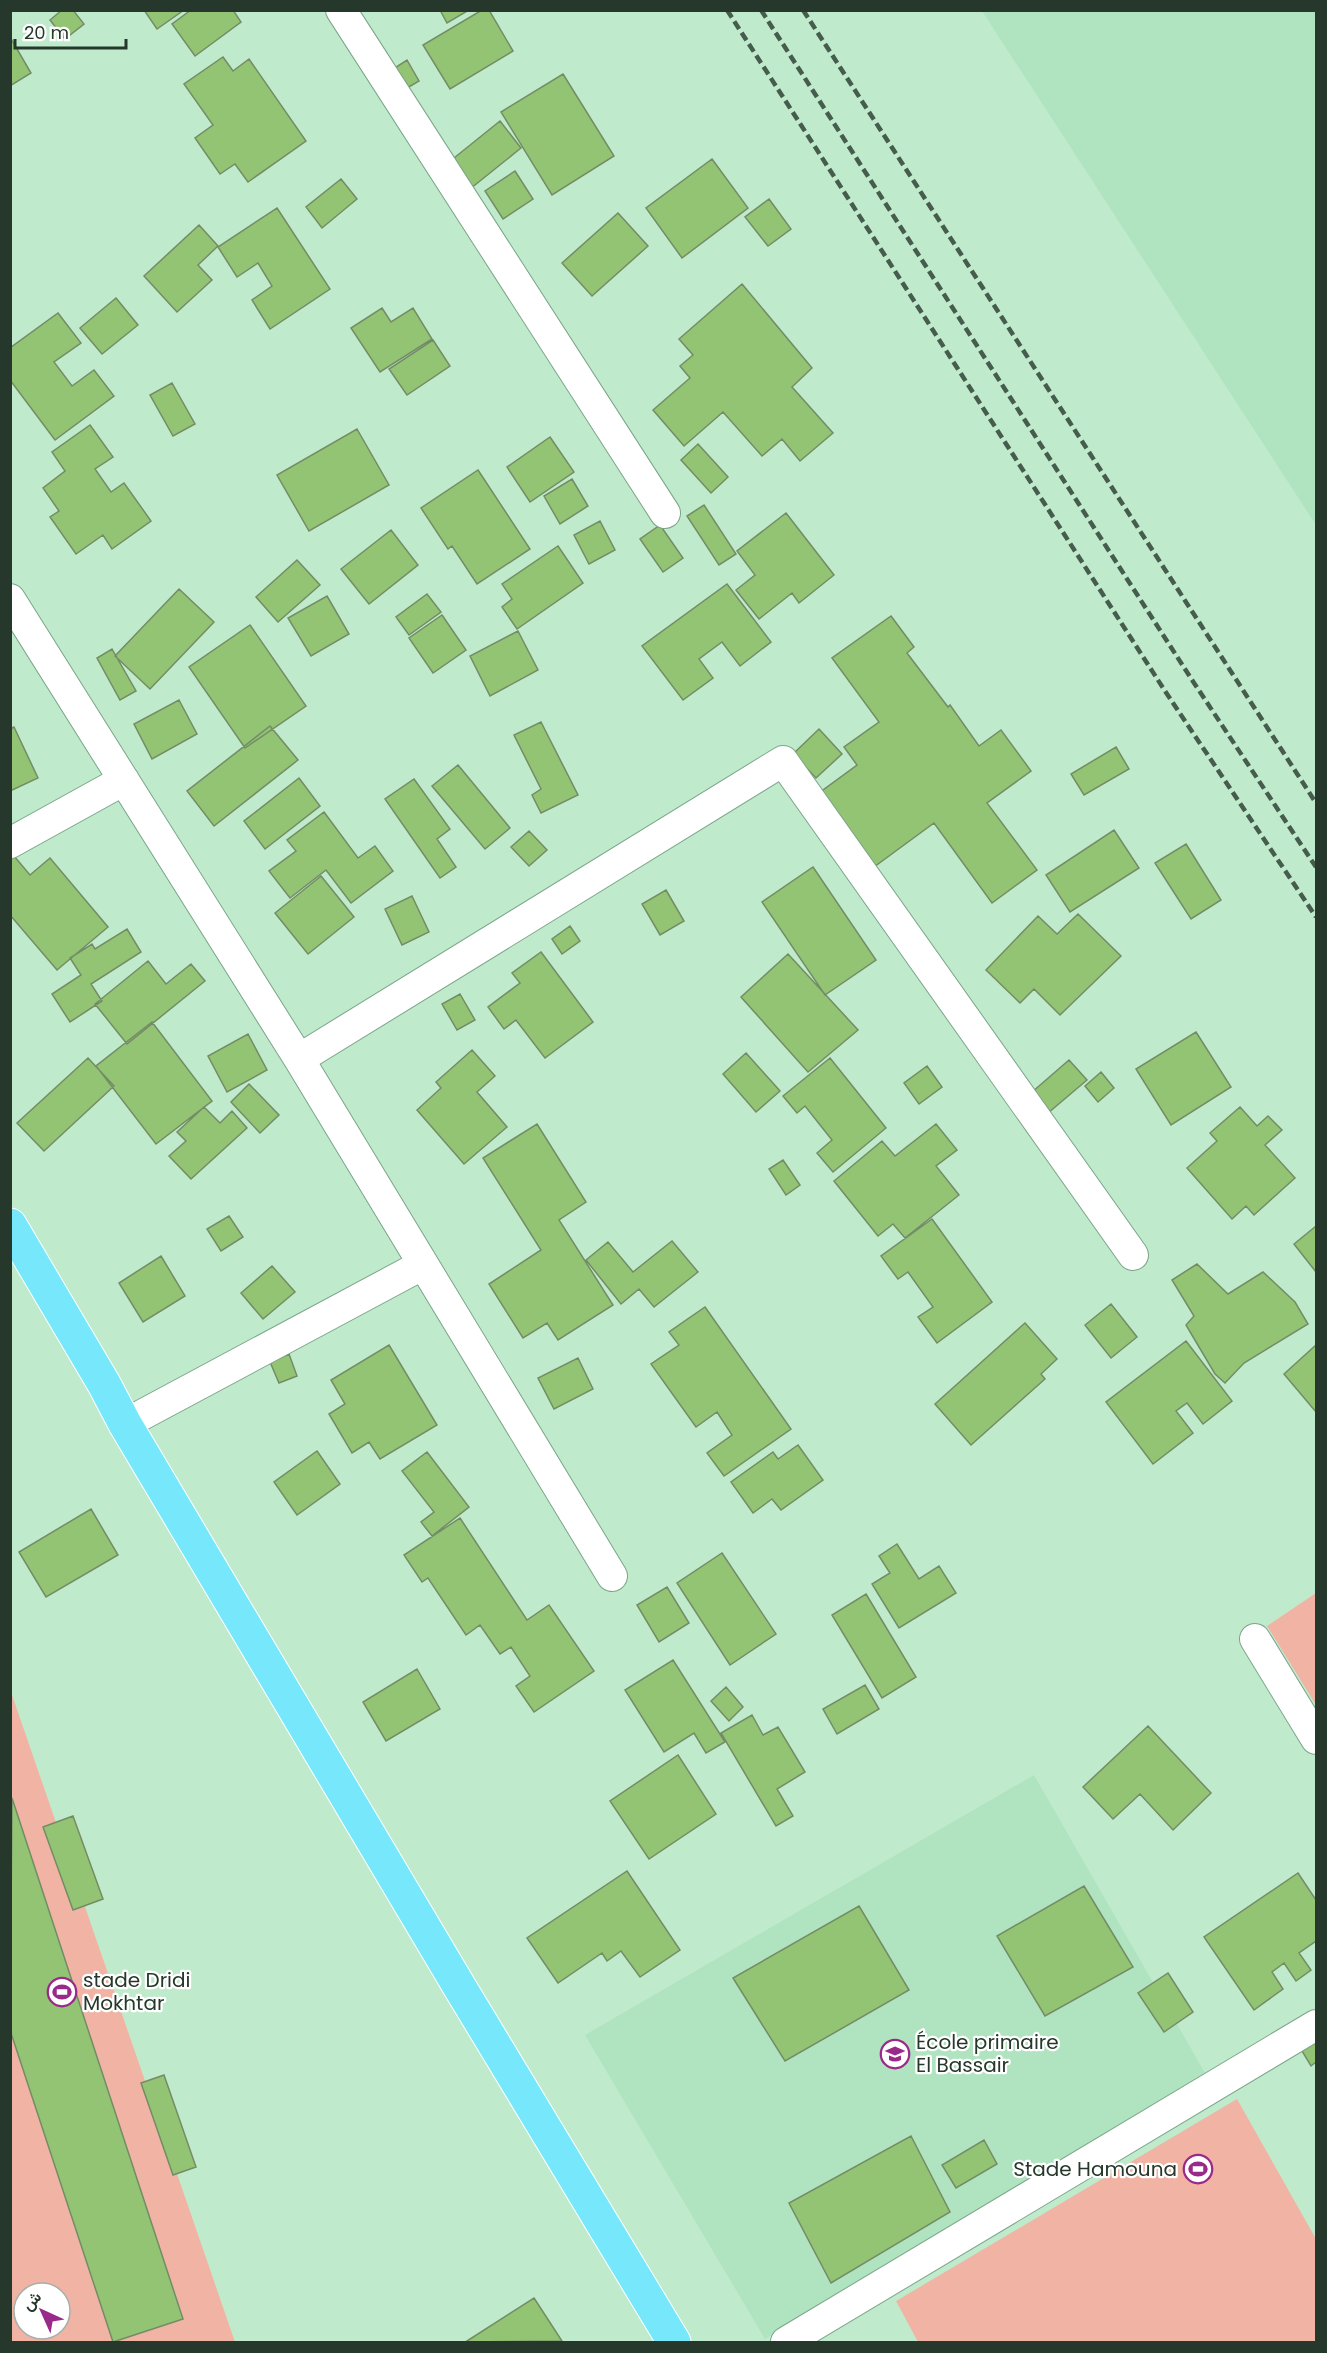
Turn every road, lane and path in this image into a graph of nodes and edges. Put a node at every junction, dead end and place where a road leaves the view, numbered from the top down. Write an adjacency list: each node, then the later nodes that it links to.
1 (340, 10): 2 (street)
2 (665, 513)
3 (10, 599): 4 (street)
4 (124, 780): 5 (street); 6 (street)
5 (10, 843)
6 (299, 1059): 8 (street); 9 (street)
7 (10, 1225): 10 (main road)
8 (1133, 1256)
9 (422, 1265): 10 (street); 11 (street)
10 (124, 1424): 15 (main road)
11 (612, 1576)
12 (1255, 1638): 13 (street)
13 (1317, 1739)
14 (1317, 2025): 16 (street)
15 (674, 2343)
16 (786, 2343)

